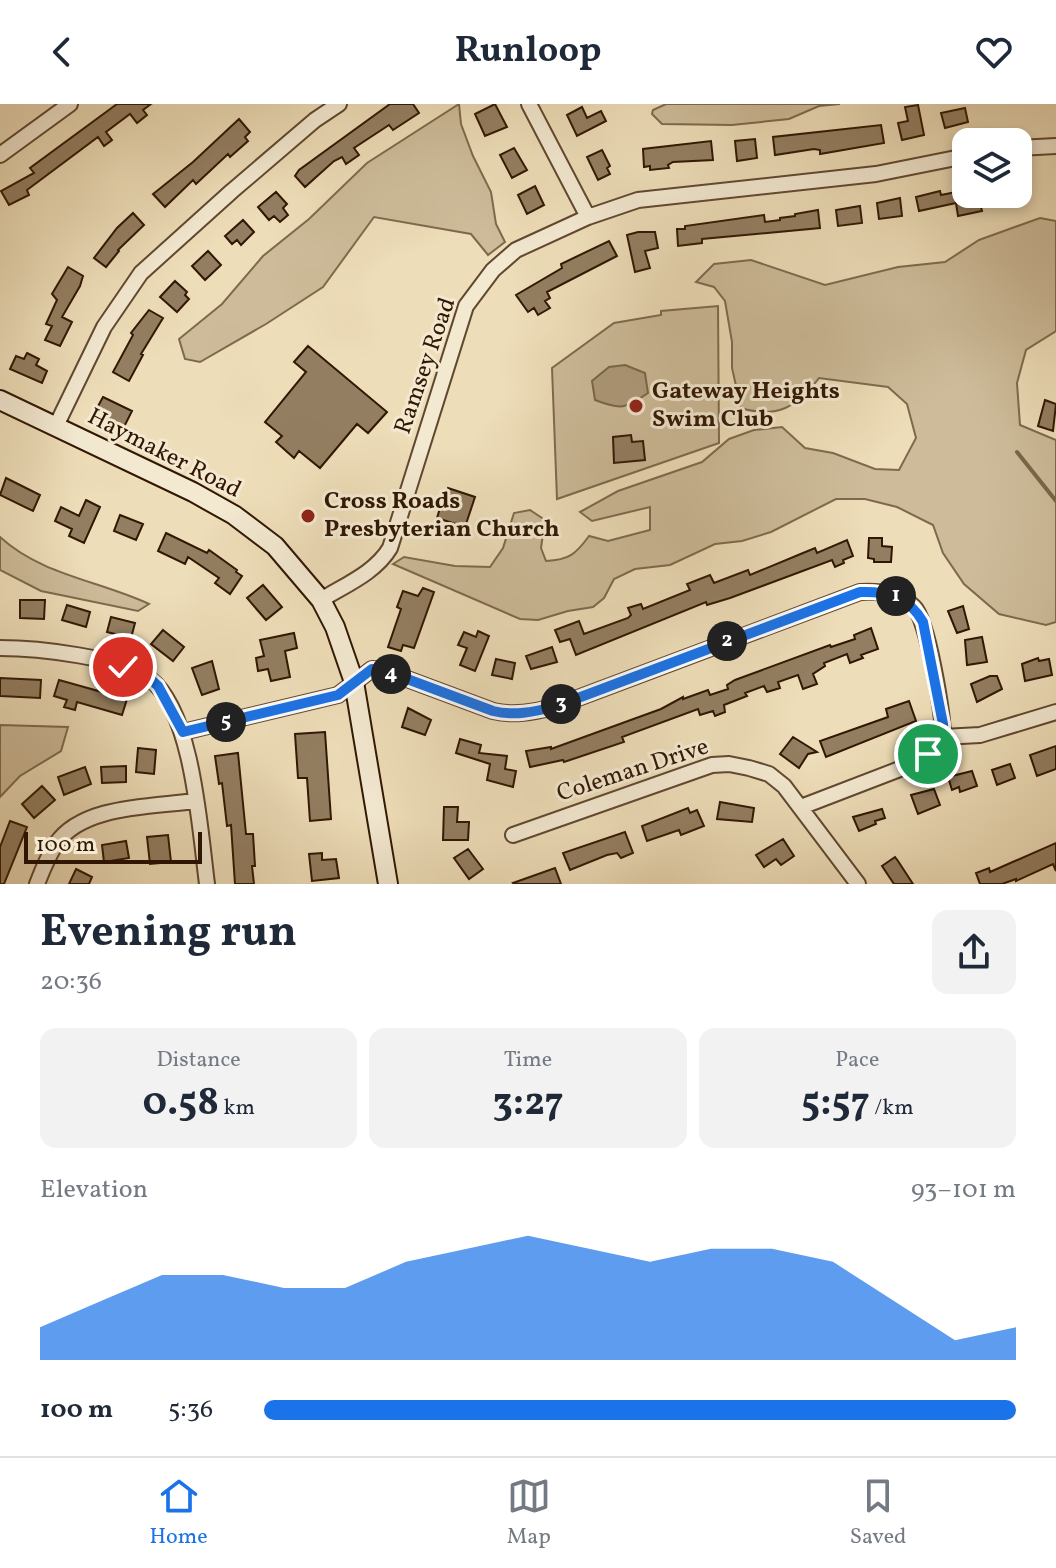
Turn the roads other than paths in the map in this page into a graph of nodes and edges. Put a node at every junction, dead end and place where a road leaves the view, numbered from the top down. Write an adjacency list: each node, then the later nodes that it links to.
1 (70, 104): 6 (street)
2 (339, 104): 10 (street)
3 (530, 104): 8 (street)
4 (1056, 146): 5 (street)
5 (1032, 147)
6 (0, 155)
7 (952, 159): 8 (street, Ramsey Road)
8 (588, 217): 11 (street, Ramsey Road)
9 (0, 400): 10 (main road, Haymaker Road)
10 (56, 426): 11 (main road, Haymaker Road)
11 (321, 600): 13 (main road, Haymaker Road)
12 (0, 648): 15 (street)
13 (354, 682): 15 (street); 16 (street); 22 (main road, Haymaker Road)
14 (1056, 712): 16 (street)
15 (183, 732): 17 (street)
16 (943, 737): 18 (street)
17 (195, 801): 20 (street); 21 (street)
18 (801, 807): 19 (street, Coleman Drive); 23 (street, Coleman Drive)
19 (513, 835)
20 (37, 884)
21 (207, 884)
22 (388, 884)
23 (858, 884)

